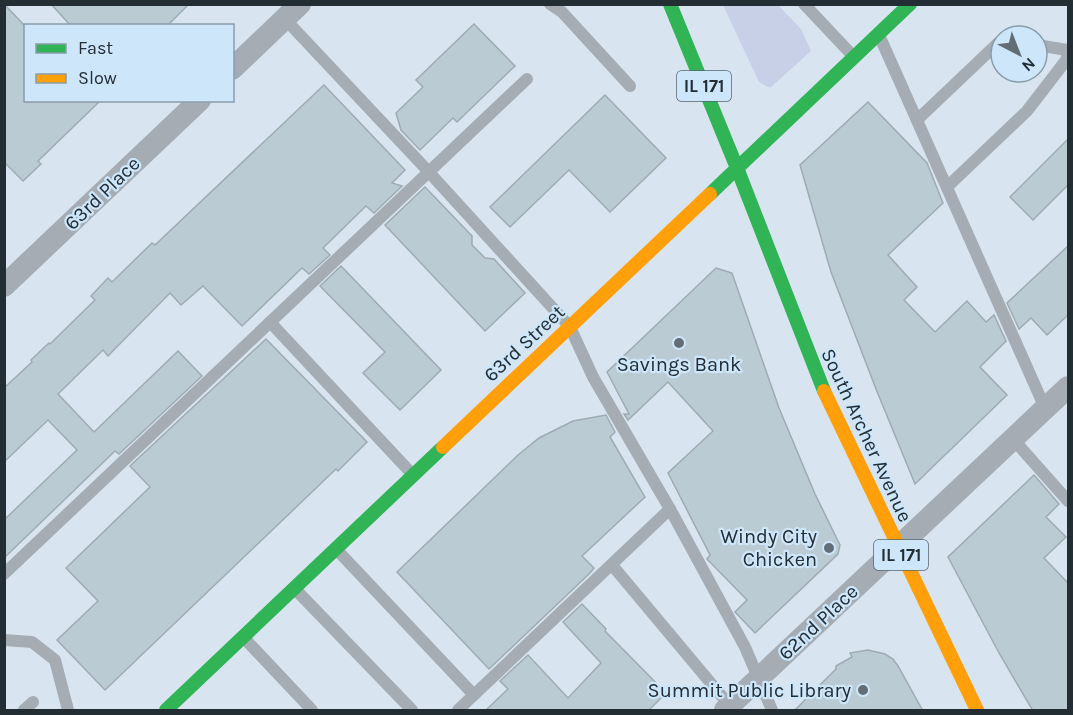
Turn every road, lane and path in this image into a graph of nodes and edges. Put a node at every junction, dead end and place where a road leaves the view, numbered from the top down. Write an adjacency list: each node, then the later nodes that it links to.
1 (550, 4): 14 (lane)
2 (670, 4): 17 (main road, IL 171)
3 (804, 4): 9 (lane)
4 (910, 4): 6 (main road, 63rd Street)
5 (293, 12): 10 (street); 18 (lane)
6 (879, 34): 9 (main road, 63rd Street); 16 (lane)
7 (1049, 47): 12 (lane)
8 (989, 52): 16 (lane)
9 (855, 57): 17 (main road, 63rd Street)
10 (234, 67)
11 (527, 80): 18 (lane)
12 (1049, 82)
13 (1048, 84): 19 (lane)
14 (630, 86)
15 (198, 102): 20 (street, 63rd Place)
16 (917, 120): 19 (lane)
17 (737, 168): 22 (main road, 63rd Street); 29 (main road, South Archer Avenue / IL 171)
18 (428, 171): 21 (lane); 22 (lane)
19 (947, 187): 24 (lane)
20 (4, 286)
21 (270, 322): 26 (lane); 32 (lane)
22 (570, 327): 26 (main road, 63rd Street); 28 (lane)
23 (1068, 387): 24 (street, 62nd Place)
24 (1045, 408): 25 (street, 62nd Place)
25 (1013, 439): 27 (lane); 29 (street, 62nd Place)
26 (414, 475): 30 (main road, 63rd Street)
27 (1068, 501)
28 (670, 509): 31 (lane); 36 (lane)
29 (898, 547): 36 (street, 62nd Place); 45 (main road, South Archer Avenue / IL 171)
30 (337, 549): 33 (main road, 63rd Street); 37 (lane)
31 (612, 565): 37 (lane); 38 (lane)
32 (4, 574)
33 (294, 588): 34 (main road, 63rd Street); 42 (lane)
34 (243, 637): 40 (main road, 63rd Street); 41 (lane)
35 (4, 640): 39 (lane)
36 (758, 678): 38 (street, 62nd Place); 44 (lane)
37 (474, 695): 43 (lane)
38 (727, 708)
39 (68, 711)
40 (166, 711)
41 (312, 711)
42 (412, 711)
43 (458, 711)
44 (772, 711)
45 (977, 711)

